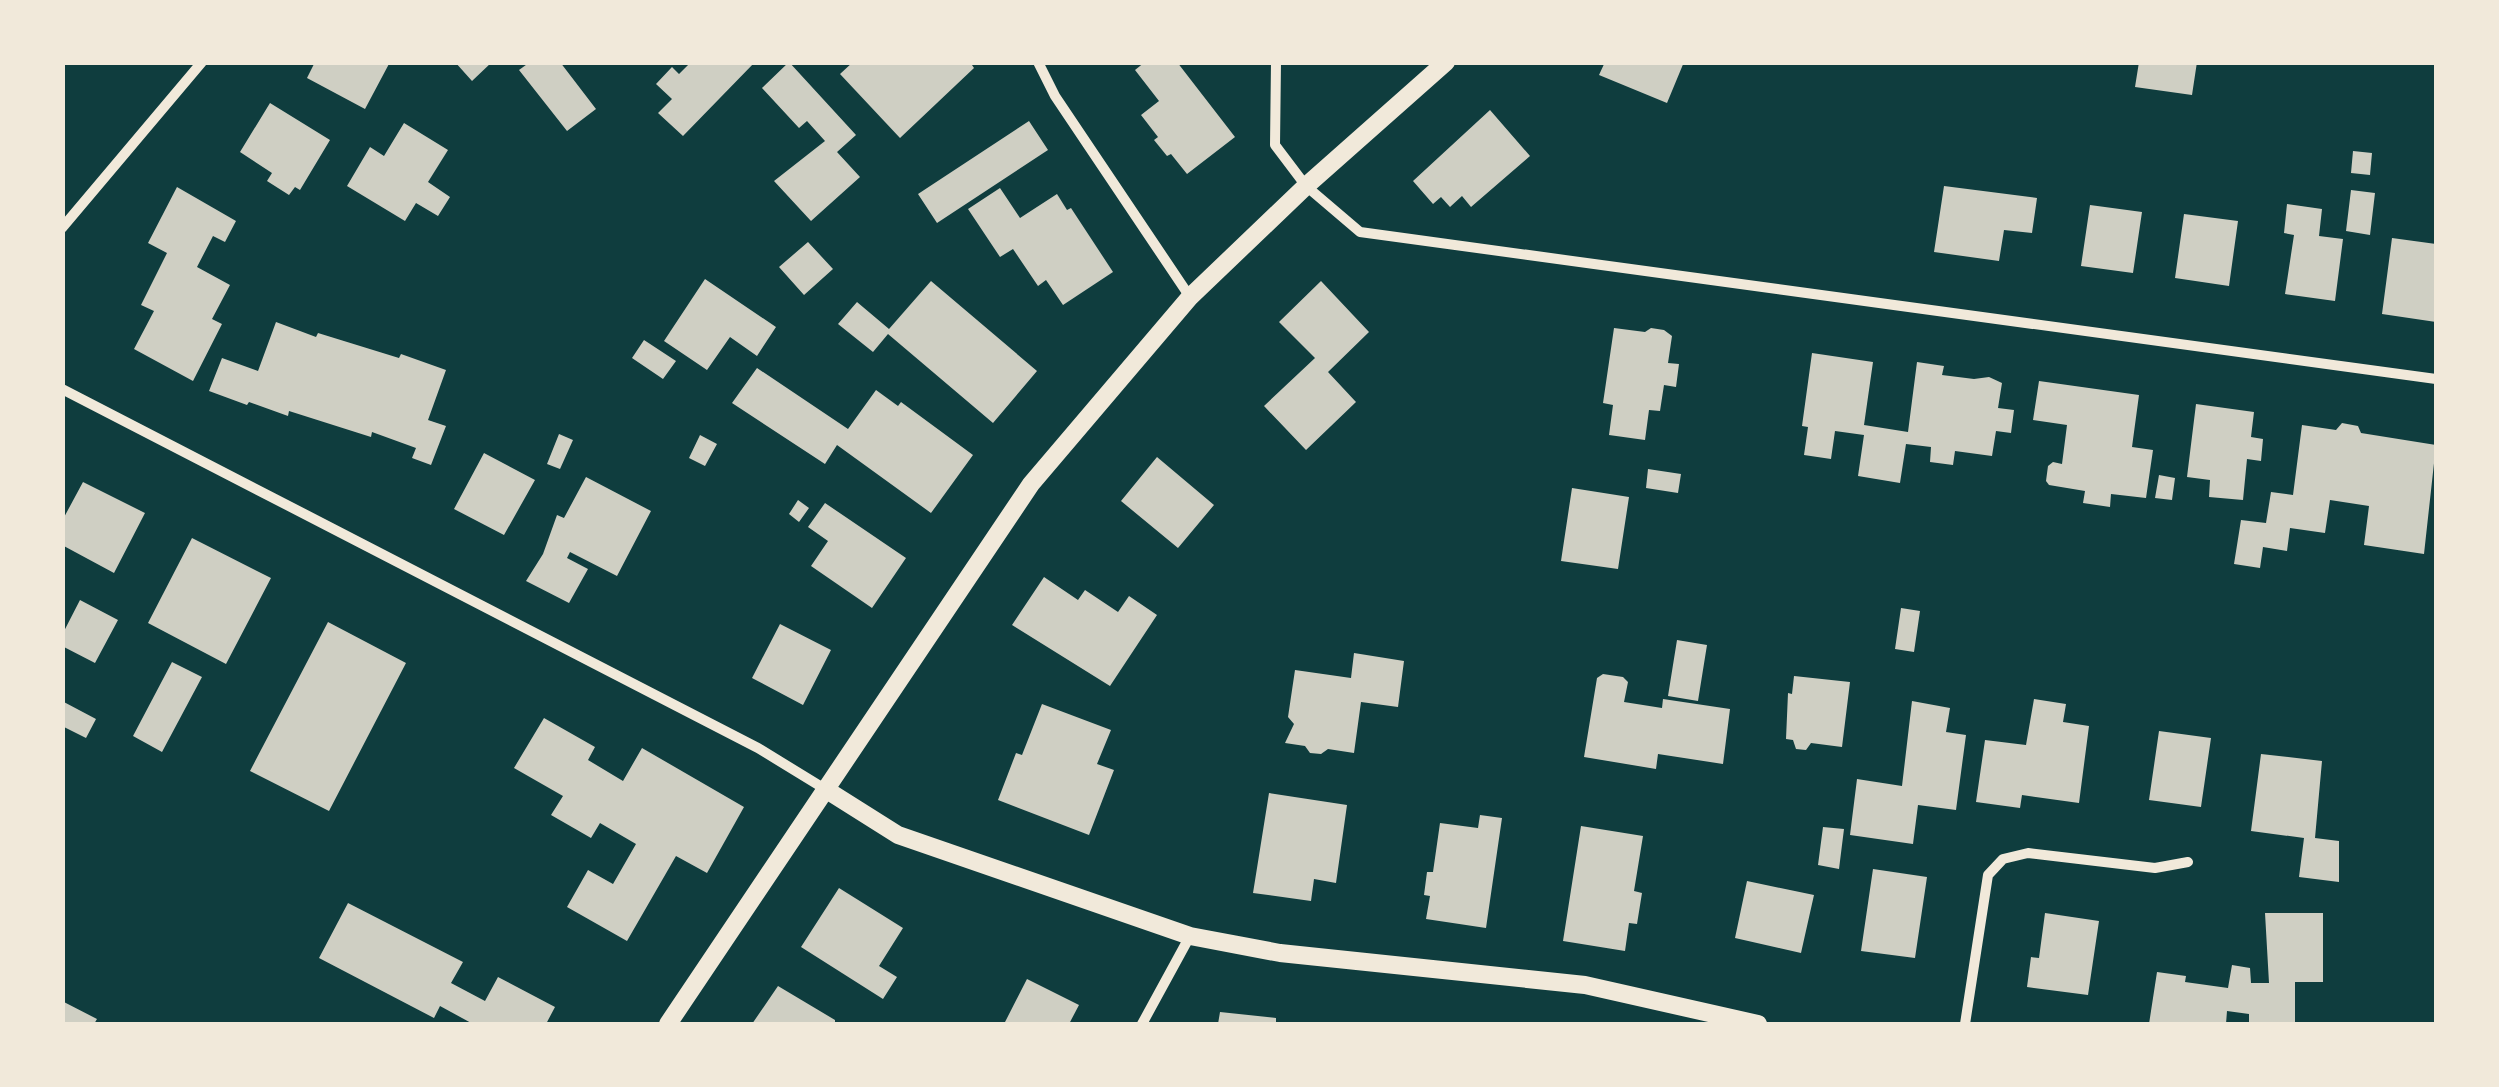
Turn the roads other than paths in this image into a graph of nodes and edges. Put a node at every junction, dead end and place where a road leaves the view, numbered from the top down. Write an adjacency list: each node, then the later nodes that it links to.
1 (202, 62): 6 (street)
2 (1038, 62): 7 (street)
3 (1276, 62): 5 (street)
4 (1446, 62): 5 (street)
5 (1306, 186): 7 (street); 8 (street)
6 (62, 228)
7 (1190, 298): 10 (street)
8 (2436, 378)
9 (62, 389): 10 (street)
10 (825, 789): 12 (street); 13 (street)
11 (2188, 862): 16 (street)
12 (1190, 936): 14 (street); 15 (street)
13 (668, 1024)
14 (1142, 1024)
15 (1758, 1024)
16 (1965, 1024)

